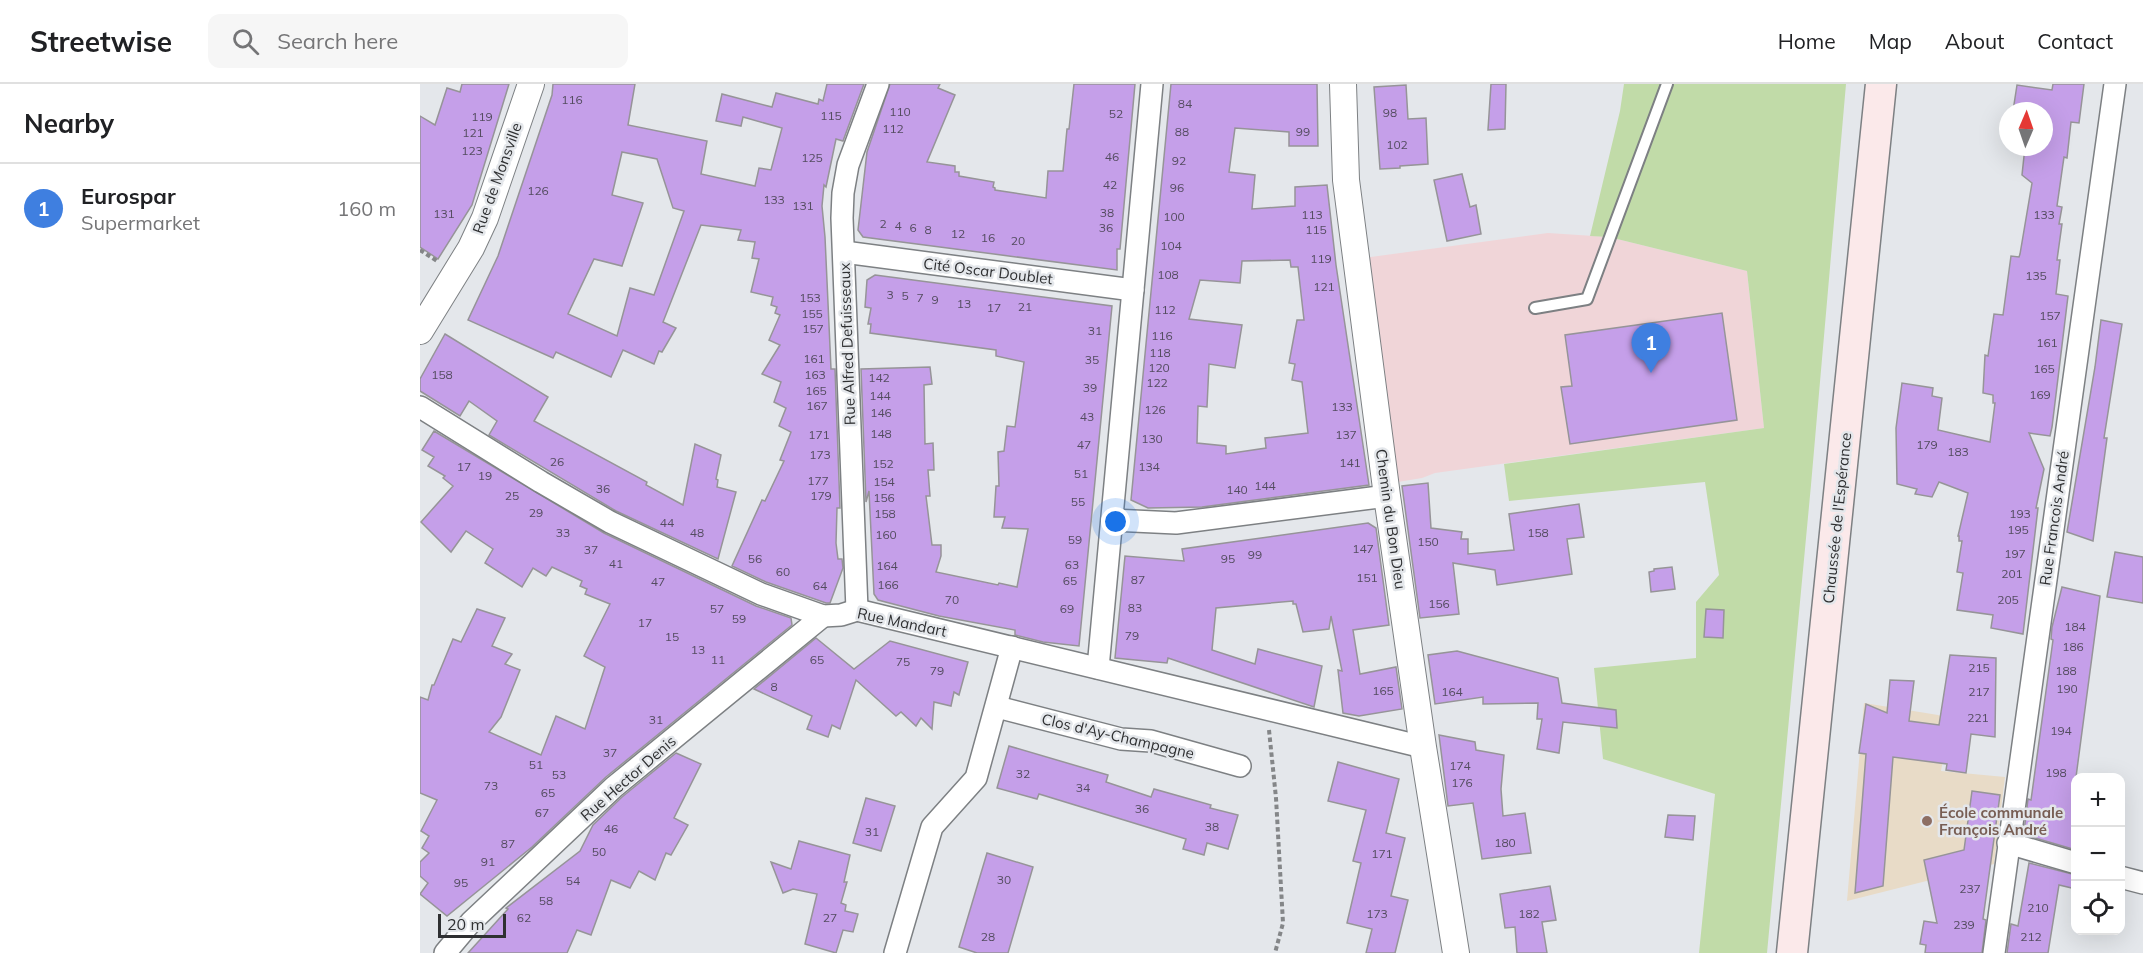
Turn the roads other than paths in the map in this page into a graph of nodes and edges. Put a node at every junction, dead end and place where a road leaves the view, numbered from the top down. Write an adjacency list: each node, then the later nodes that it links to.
1 (531, 84): 11 (street, Rue de Monsville)
2 (878, 84): 8 (street, Rue Alfred Defuisseaux)
3 (1152, 84): 9 (street)
4 (1343, 84): 13 (street, Chemin du Bon Dieu)
5 (1667, 84): 10 (lane)
6 (1881, 84): 29 (main road, Chaussée de l'Espérance)
7 (2115, 84): 22 (street, Rue Francois André)
8 (844, 252): 9 (street, Cité Oscar Doublet); 15 (street, Rue Alfred Defuisseaux)
9 (1133, 290): 14 (street)
10 (1536, 308)
11 (420, 331)
12 (420, 407): 16 (street, Rue Mandart)
13 (1387, 496): 14 (street); 20 (street, Chemin du Bon Dieu)
14 (1112, 520): 18 (street)
15 (857, 609): 16 (street, Rue Mandart); 17 (street, Rue Mandart)
16 (823, 616): 26 (street, Rue Hector Denis)
17 (1012, 647): 18 (street, Rue Mandart); 19 (street)
18 (1098, 668): 20 (street, Rue Mandart)
19 (997, 707): 21 (street, Clos d'Ay-Champagne); 27 (street)
20 (1423, 747): 28 (street, Chemin du Bon Dieu)
21 (1240, 766)
22 (2008, 843): 23 (street); 30 (street, Rue Francois André)
23 (2071, 862)
24 (2125, 878): 25 (street)
25 (2143, 883)
26 (445, 953)
27 (895, 953)
28 (1456, 953)
29 (1792, 953)
30 (1994, 953)

